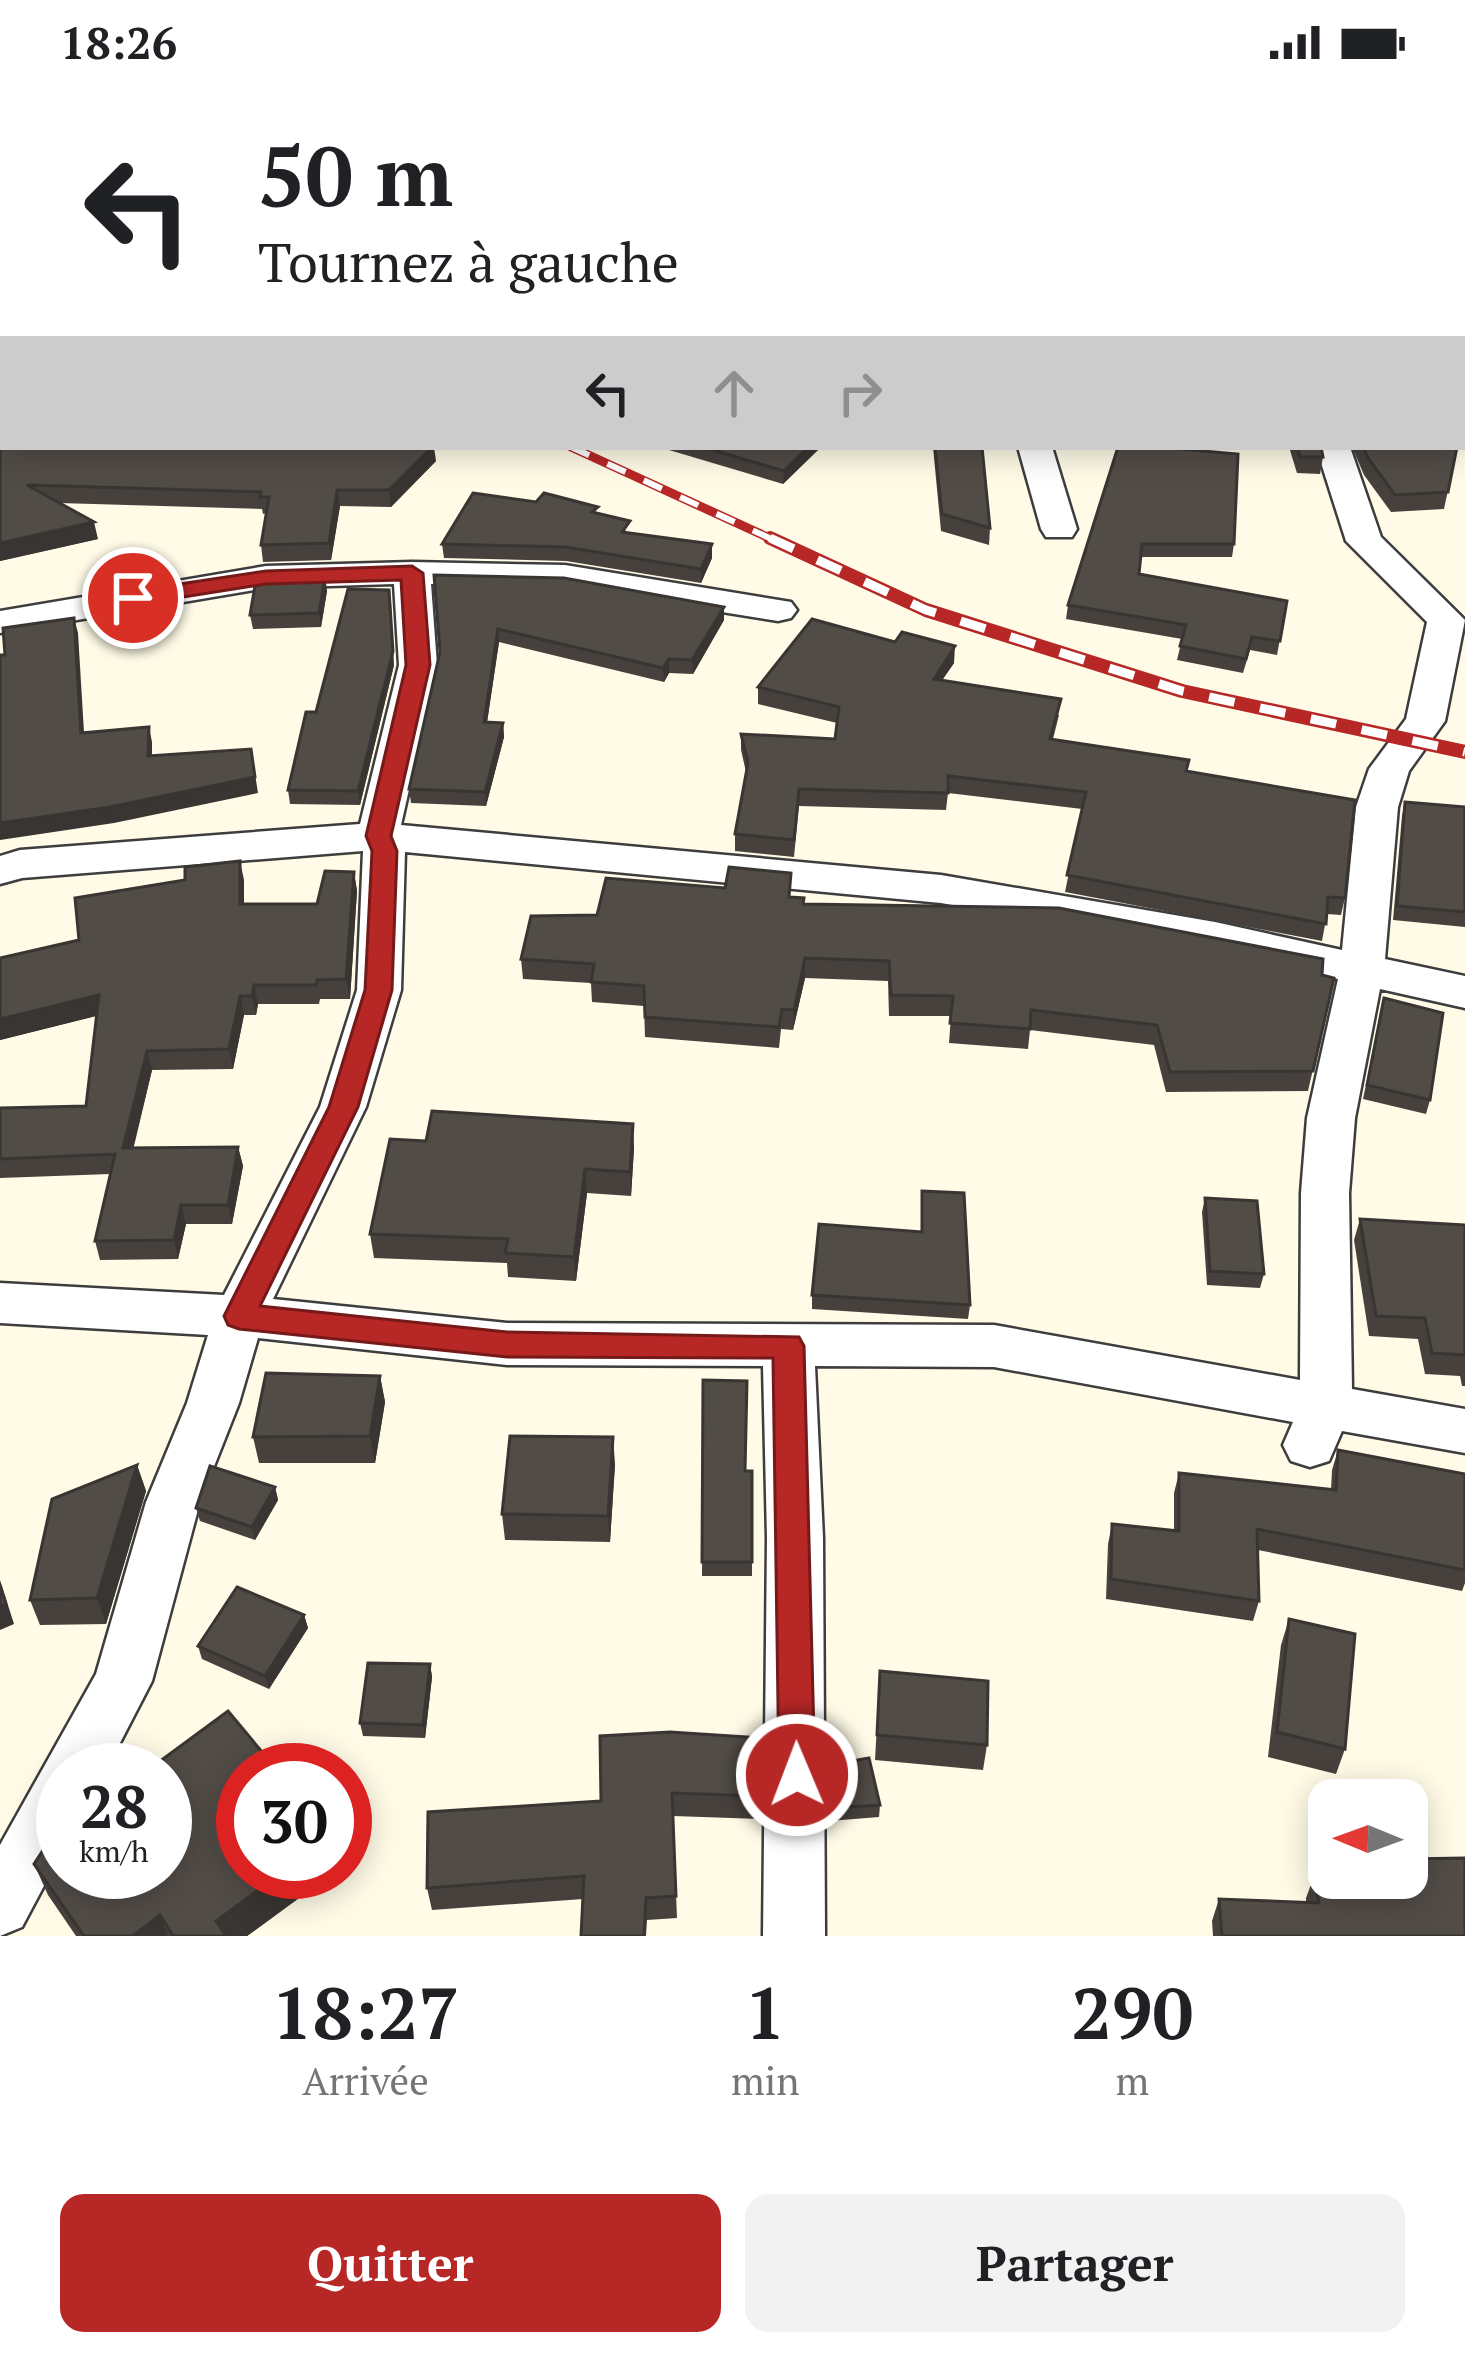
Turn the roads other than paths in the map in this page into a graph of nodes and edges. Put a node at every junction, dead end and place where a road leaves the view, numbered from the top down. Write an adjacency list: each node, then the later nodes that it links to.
1 (1036, 450): 3 (street)
2 (1335, 450): 9 (street)
3 (1059, 529)
4 (412, 573): 5 (street); 6 (street); 7 (street)
5 (778, 610)
6 (0, 622)
7 (378, 836): 8 (street); 9 (street); 12 (street)
8 (0, 870)
9 (1362, 969): 10 (street); 14 (street)
10 (1465, 992)
11 (0, 1303): 12 (street)
12 (239, 1316): 13 (street); 16 (street)
13 (788, 1346): 14 (street); 19 (street)
14 (1318, 1426): 15 (street)
15 (1465, 1431)
16 (89, 1743)
17 (36, 1840): 18 (street)
18 (0, 1906)
19 (794, 1936)

